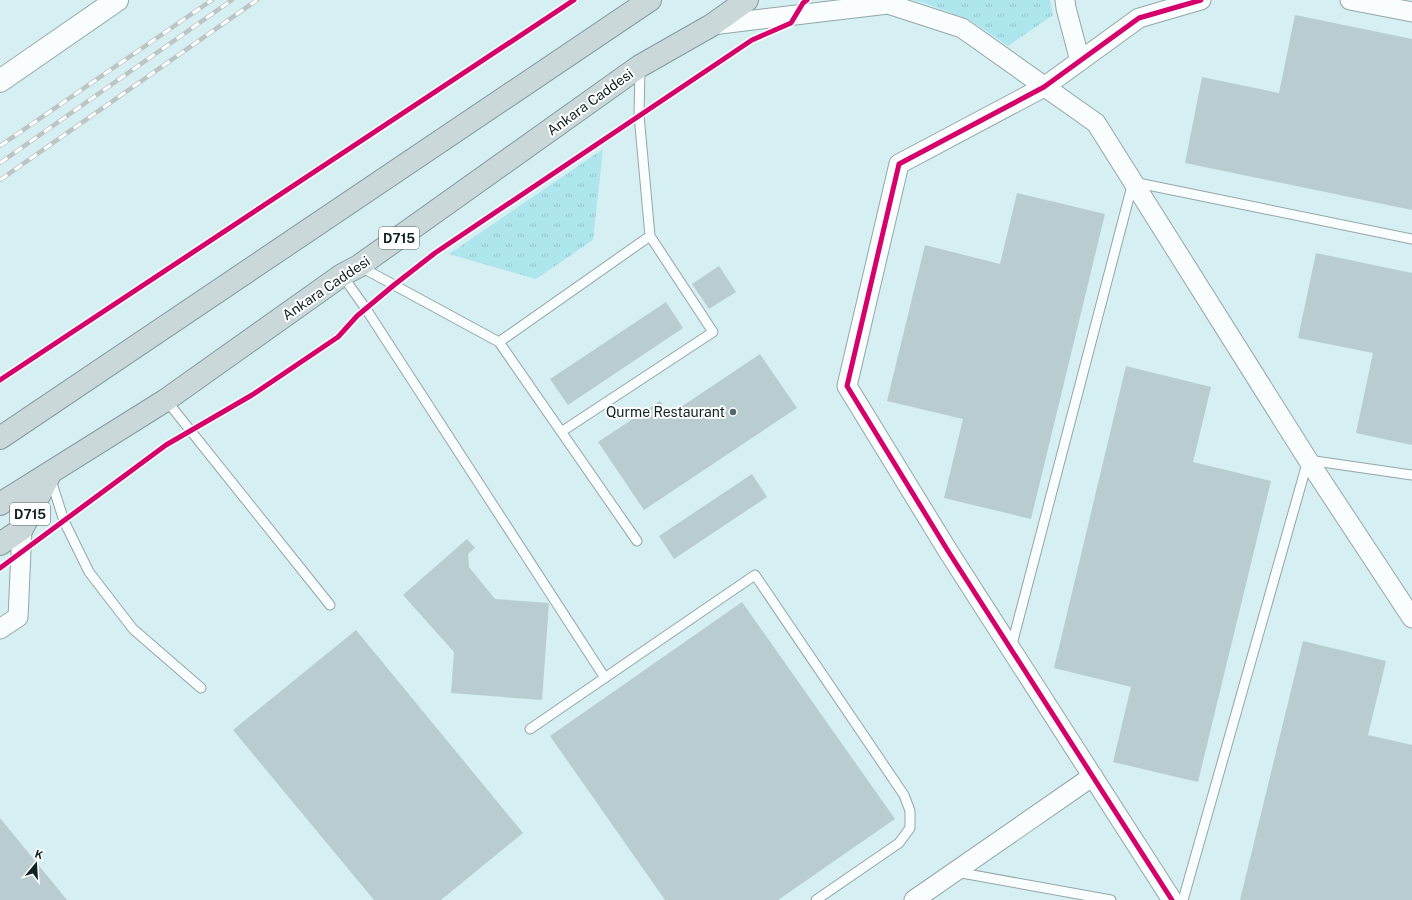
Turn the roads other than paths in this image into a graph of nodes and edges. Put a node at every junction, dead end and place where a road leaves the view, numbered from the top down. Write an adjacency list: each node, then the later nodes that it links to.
1 (117, 0): 11 (street)
2 (650, 0): 20 (highway)
3 (747, 0): 8 (highway, Ankara Caddesi / D715)
4 (1065, 0): 9 (street)
5 (1201, 0): 9 (street)
6 (1350, 0): 7 (street)
7 (1412, 12)
8 (712, 25): 10 (highway, Ankara Caddesi / D715); 12 (street)
9 (1080, 61): 12 (street)
10 (640, 66): 14 (lane); 16 (highway, Ankara Caddesi / D715)
11 (0, 81)
12 (1044, 86): 13 (street); 31 (street)
13 (1133, 182): 15 (lane); 21 (street); 31 (lane)
14 (650, 236): 17 (lane); 19 (lane)
15 (1412, 239)
16 (351, 271): 17 (lane); 18 (highway, Ankara Caddesi / D715); 32 (lane)
17 (499, 342): 19 (lane)
18 (166, 400): 22 (highway, Ankara Caddesi / D715); 28 (lane)
19 (561, 432): 26 (lane)
20 (0, 438)
21 (1308, 460): 23 (lane); 29 (street); 41 (lane)
22 (50, 474): 24 (highway, Ankara Caddesi / D715); 25 (highway, D715); 33 (lane)
23 (1412, 475)
24 (0, 504)
25 (22, 529): 27 (highway, D715); 30 (street)
26 (637, 541)
27 (0, 544)
28 (330, 605)
29 (1412, 618)
30 (0, 629)
31 (1011, 649): 35 (street)
32 (605, 678): 34 (lane); 37 (lane)
33 (201, 688)
34 (530, 730)
35 (1093, 776): 36 (street); 40 (street)
36 (955, 872): 38 (street); 39 (lane)
37 (816, 900)
38 (914, 900)
39 (1111, 900)
40 (1172, 900)
41 (1183, 900)

